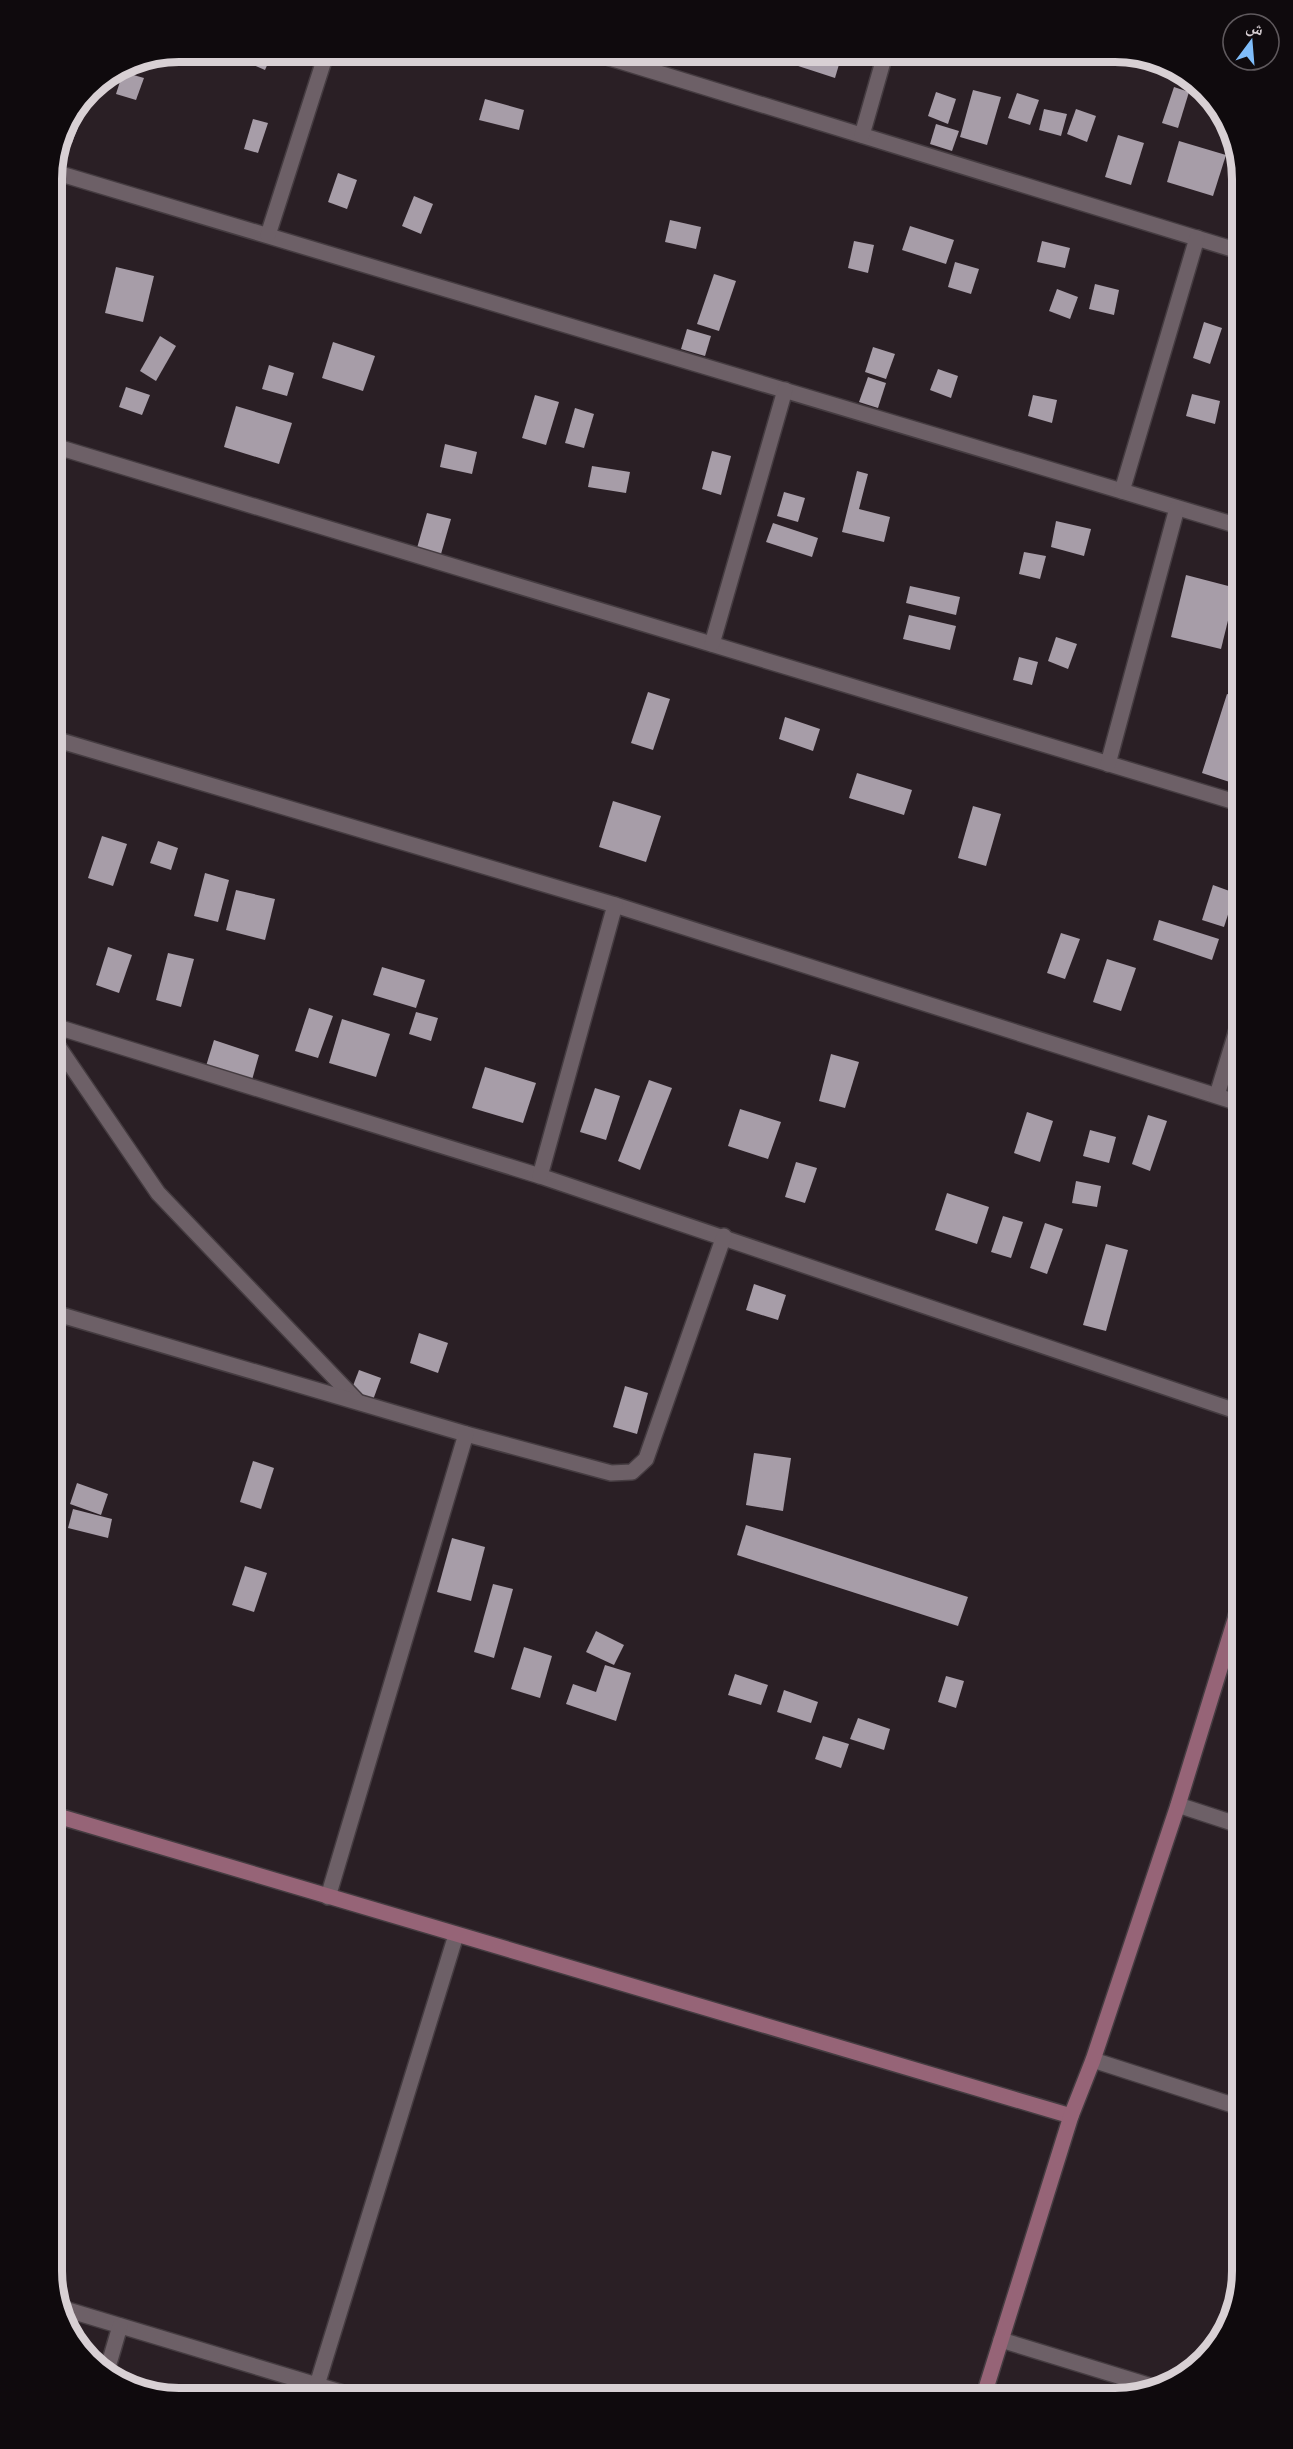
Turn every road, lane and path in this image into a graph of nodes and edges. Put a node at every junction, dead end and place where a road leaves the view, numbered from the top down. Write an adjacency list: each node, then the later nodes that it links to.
1 (323, 62): 6 (street)
2 (623, 62): 4 (street)
3 (883, 62): 4 (street)
4 (862, 135): 7 (street)
5 (62, 174): 6 (street)
6 (268, 235): 9 (street)
7 (1197, 238): 8 (street); 11 (street)
8 (1232, 249)
9 (785, 390): 11 (street); 14 (street)
10 (62, 448): 14 (street)
11 (1122, 491): 12 (street)
12 (1177, 508): 13 (street); 16 (street)
13 (1232, 524)
14 (712, 644): 16 (street)
15 (62, 741): 18 (street)
16 (1108, 764): 17 (street)
17 (1232, 801)
18 (615, 904): 22 (street); 24 (street)
19 (62, 1028): 24 (street)
20 (1232, 1046): 22 (street)
21 (62, 1052): 27 (street)
22 (1217, 1095): 23 (street)
23 (1232, 1100)
24 (540, 1176): 25 (street)
25 (724, 1236): 28 (street); 29 (street)
26 (62, 1315): 27 (street)
27 (358, 1402): 29 (street)
28 (1232, 1410)
29 (466, 1434): 34 (street)
30 (1232, 1630): 31 (street)
31 (1178, 1805): 33 (street); 36 (street)
32 (62, 1817): 34 (street)
33 (1232, 1824)
34 (328, 1897): 35 (street)
35 (456, 1935): 38 (street); 44 (street)
36 (1092, 2060): 37 (street); 38 (street)
37 (1232, 2105)
38 (1071, 2116): 41 (street)
39 (69, 2310): 40 (street)
40 (120, 2326): 42 (street); 44 (street)
41 (1000, 2340): 43 (street); 46 (street)
42 (109, 2364)
43 (1143, 2383)
44 (317, 2385): 45 (street)
45 (324, 2387)
46 (986, 2388)

